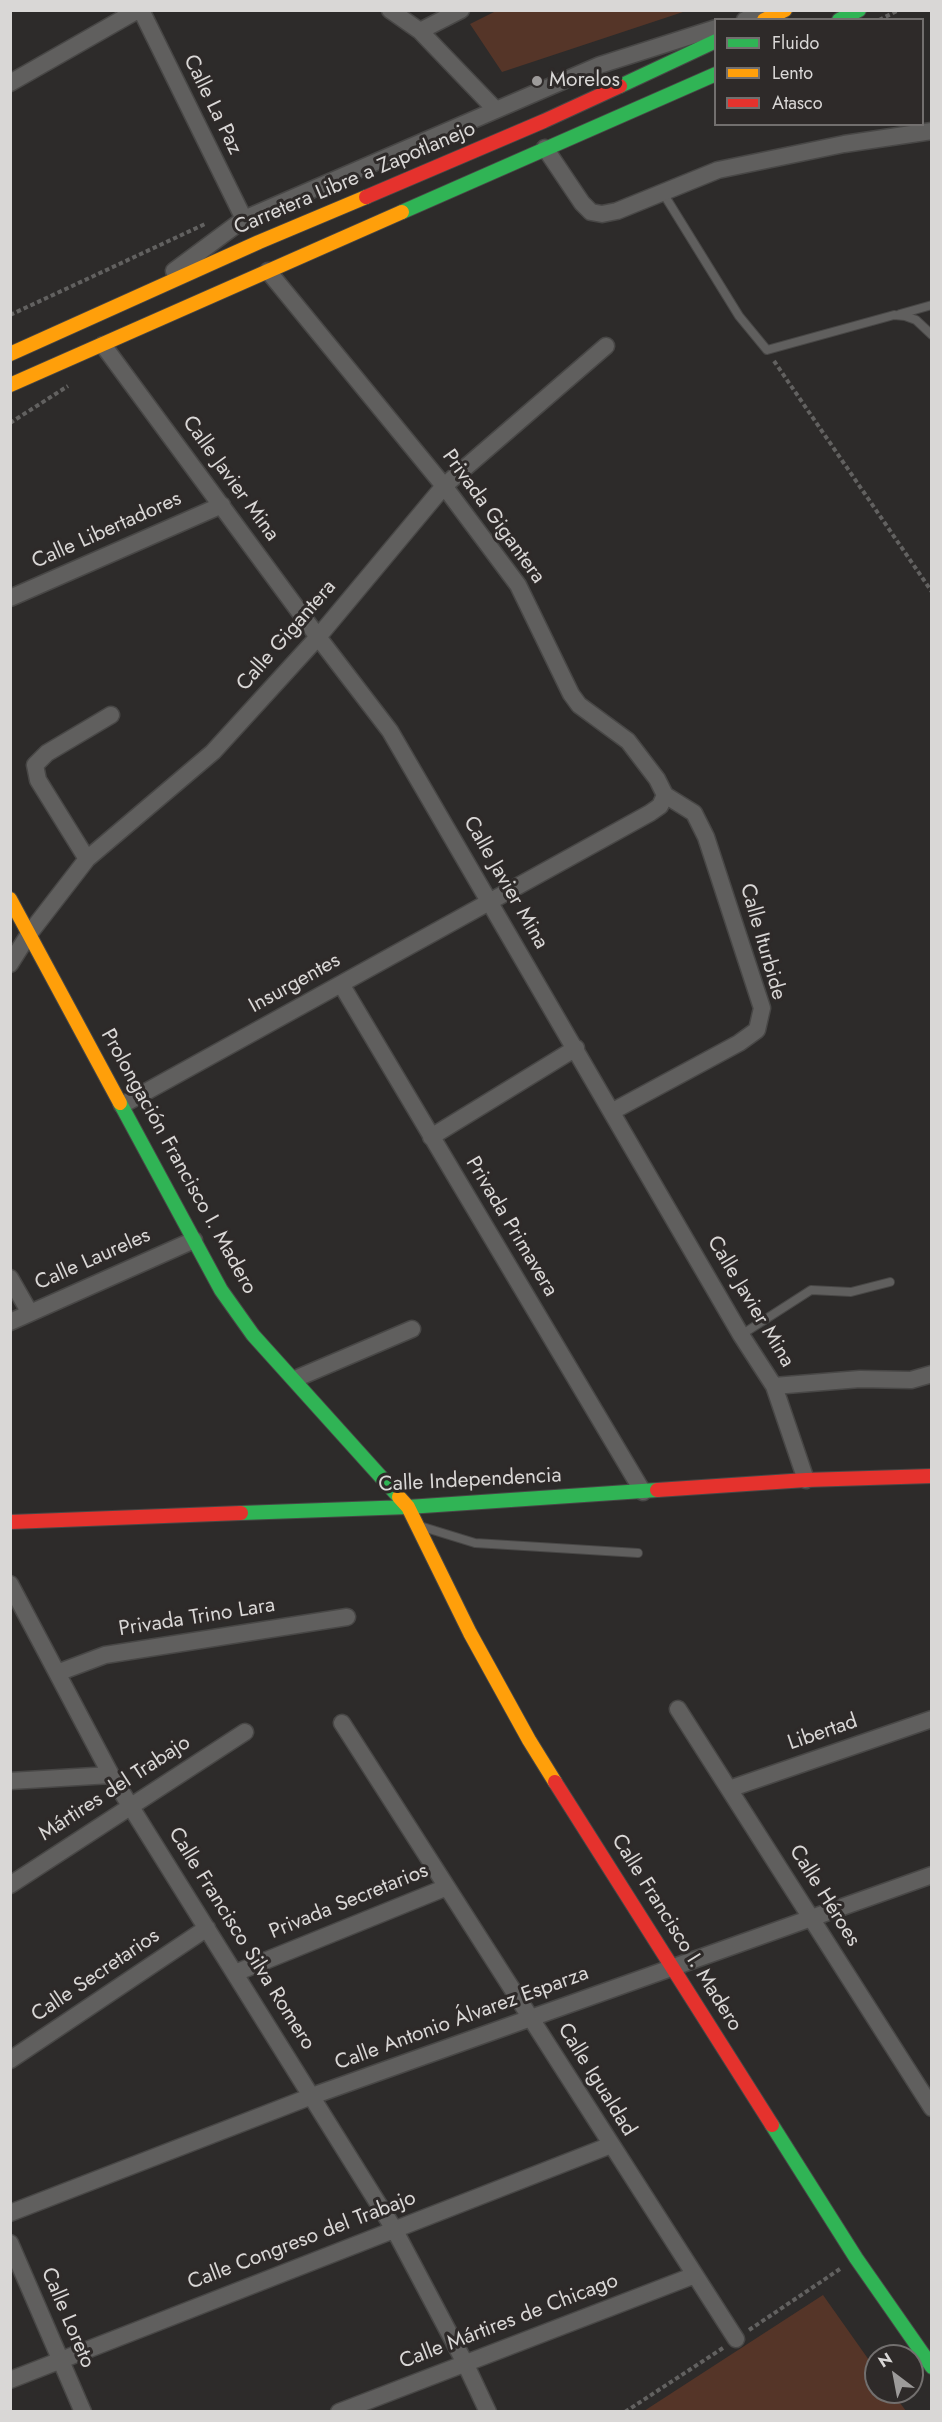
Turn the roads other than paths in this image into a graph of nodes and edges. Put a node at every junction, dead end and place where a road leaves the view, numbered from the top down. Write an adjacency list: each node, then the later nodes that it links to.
1 (140, 10): 14 (street); 19 (street, Calle La Paz)
2 (390, 10): 11 (street)
3 (461, 10): 11 (street)
4 (777, 10): 7 (street)
5 (785, 10): 8 (street)
6 (859, 10): 9 (street)
7 (751, 18)
8 (768, 18)
9 (843, 18)
10 (714, 29): 15 (street)
11 (420, 31): 15 (street)
12 (714, 42): 21 (street, Carretera Libre a Zapotlanejo)
13 (714, 75): 17 (street)
14 (10, 83)
15 (495, 109): 19 (street)
16 (932, 131): 18 (street)
17 (545, 148): 18 (street); 20 (street)
18 (663, 193): 24 (lane)
19 (244, 219): 21 (street)
20 (268, 271): 27 (street); 33 (street, Privada Gigantera)
21 (139, 297): 22 (street, Carretera Libre a Zapotlanejo)
22 (120, 305): 26 (street); 29 (street, Carretera Libre a Zapotlanejo)
23 (932, 305): 24 (lane)
24 (894, 315): 25 (lane)
25 (932, 335)
26 (10, 339)
27 (103, 345): 30 (street); 34 (street, Calle Javier Mina)
28 (606, 346): 33 (street, Calle Gigantera)
29 (10, 354)
30 (80, 355): 31 (street); 32 (street)
31 (10, 386)
32 (10, 400)
33 (444, 486): 36 (street, Calle Gigantera); 38 (street, Privada Gigantera)
34 (222, 505): 35 (street, Calle Libertadores); 36 (street, Calle Javier Mina)
35 (10, 598)
36 (318, 637): 39 (street, Calle Gigantera); 41 (street, Calle Javier Mina)
37 (111, 715): 39 (street)
38 (665, 795): 41 (street, Insurgentes); 47 (street, Calle Iturbide)
39 (87, 859): 42 (street, Calle Gigantera)
40 (10, 899): 42 (street, Prolongación Francisco I. Madero)
41 (490, 902): 44 (street, Insurgentes); 45 (street, Calle Javier Mina)
42 (29, 934): 43 (street, Calle Gigantera); 46 (street, Prolongación Francisco I. Madero)
43 (10, 964)
44 (341, 984): 46 (street, Insurgentes); 48 (street, Privada Primavera)
45 (576, 1048): 47 (street, Calle Javier Mina); 48 (street)
46 (122, 1105): 49 (street, Prolongación Francisco I. Madero)
47 (613, 1111): 55 (street, Calle Javier Mina)
48 (431, 1137): 61 (street, Privada Primavera)
49 (194, 1240): 52 (street, Calle Laureles); 57 (street, Prolongación Francisco I. Madero)
50 (10, 1278): 52 (street)
51 (890, 1282): 55 (lane)
52 (30, 1313): 53 (street, Calle Laureles)
53 (10, 1322)
54 (412, 1329): 57 (street)
55 (741, 1335): 58 (street, Calle Javier Mina)
56 (932, 1374): 58 (street)
57 (295, 1379): 62 (street, Prolongación Francisco I. Madero)
58 (774, 1386): 60 (street, Calle Javier Mina)
59 (932, 1476): 60 (street, Calle Independencia)
60 (806, 1480): 61 (street, Calle Independencia)
61 (643, 1492): 62 (street, Calle Independencia)
62 (408, 1507): 63 (street, Calle Independencia); 64 (street, Calle Francisco I. Madero)
63 (10, 1522)
64 (417, 1526): 65 (lane); 82 (street, Calle Francisco I. Madero)
65 (638, 1553)
66 (10, 1584): 68 (street, Calle Francisco Silva Romero)
67 (346, 1617): 68 (street, Privada Trino Lara)
68 (57, 1673): 73 (street, Calle Francisco Silva Romero)
69 (678, 1709): 75 (street, Calle Héroes)
70 (932, 1719): 75 (street, Libertad)
71 (342, 1723): 79 (street, Calle Igualdad)
72 (244, 1732): 76 (street, Mártires del Trabajo)
73 (111, 1775): 74 (street); 76 (street, Calle Francisco Silva Romero)
74 (10, 1781)
75 (729, 1789): 80 (street, Calle Héroes)
76 (130, 1806): 78 (street, Mártires del Trabajo); 81 (street, Calle Francisco Silva Romero)
77 (932, 1875): 80 (street, Calle Antonio Álvarez Esparza)
78 (10, 1885)
79 (447, 1887): 83 (street, Privada Secretarios); 84 (street, Calle Igualdad)
80 (812, 1918): 82 (street, Calle Antonio Álvarez Esparza); 87 (street, Calle Héroes)
81 (207, 1929): 83 (street, Calle Francisco Silva Romero); 85 (street, Calle Secretarios)
82 (673, 1967): 84 (street, Calle Antonio Álvarez Esparza); 96 (street, Calle Francisco I. Madero)
83 (235, 1973): 86 (street, Calle Francisco Silva Romero)
84 (531, 2018): 86 (street, Calle Antonio Álvarez Esparza); 88 (street, Calle Igualdad)
85 (10, 2060)
86 (312, 2096): 89 (street, Calle Antonio Álvarez Esparza); 90 (street, Calle Francisco Silva Romero)
87 (932, 2108)
88 (611, 2145): 90 (street, Calle Congreso del Trabajo); 92 (street, Calle Igualdad)
89 (10, 2213)
90 (394, 2229): 94 (street, Calle Congreso del Trabajo); 95 (street, Calle Francisco Silva Romero)
91 (10, 2243): 94 (street, Calle Loreto)
92 (694, 2275): 93 (street, Calle Igualdad); 95 (street, Calle Mártires de Chicago)
93 (736, 2339)
94 (61, 2360): 97 (street, Calle Congreso del Trabajo); 98 (street, Calle Loreto)
95 (465, 2363): 99 (street, Calle Mártires de Chicago); 100 (street, Calle Francisco Silva Romero)
96 (932, 2367)
97 (10, 2380)
98 (83, 2412)
99 (339, 2412)
100 (488, 2412)

